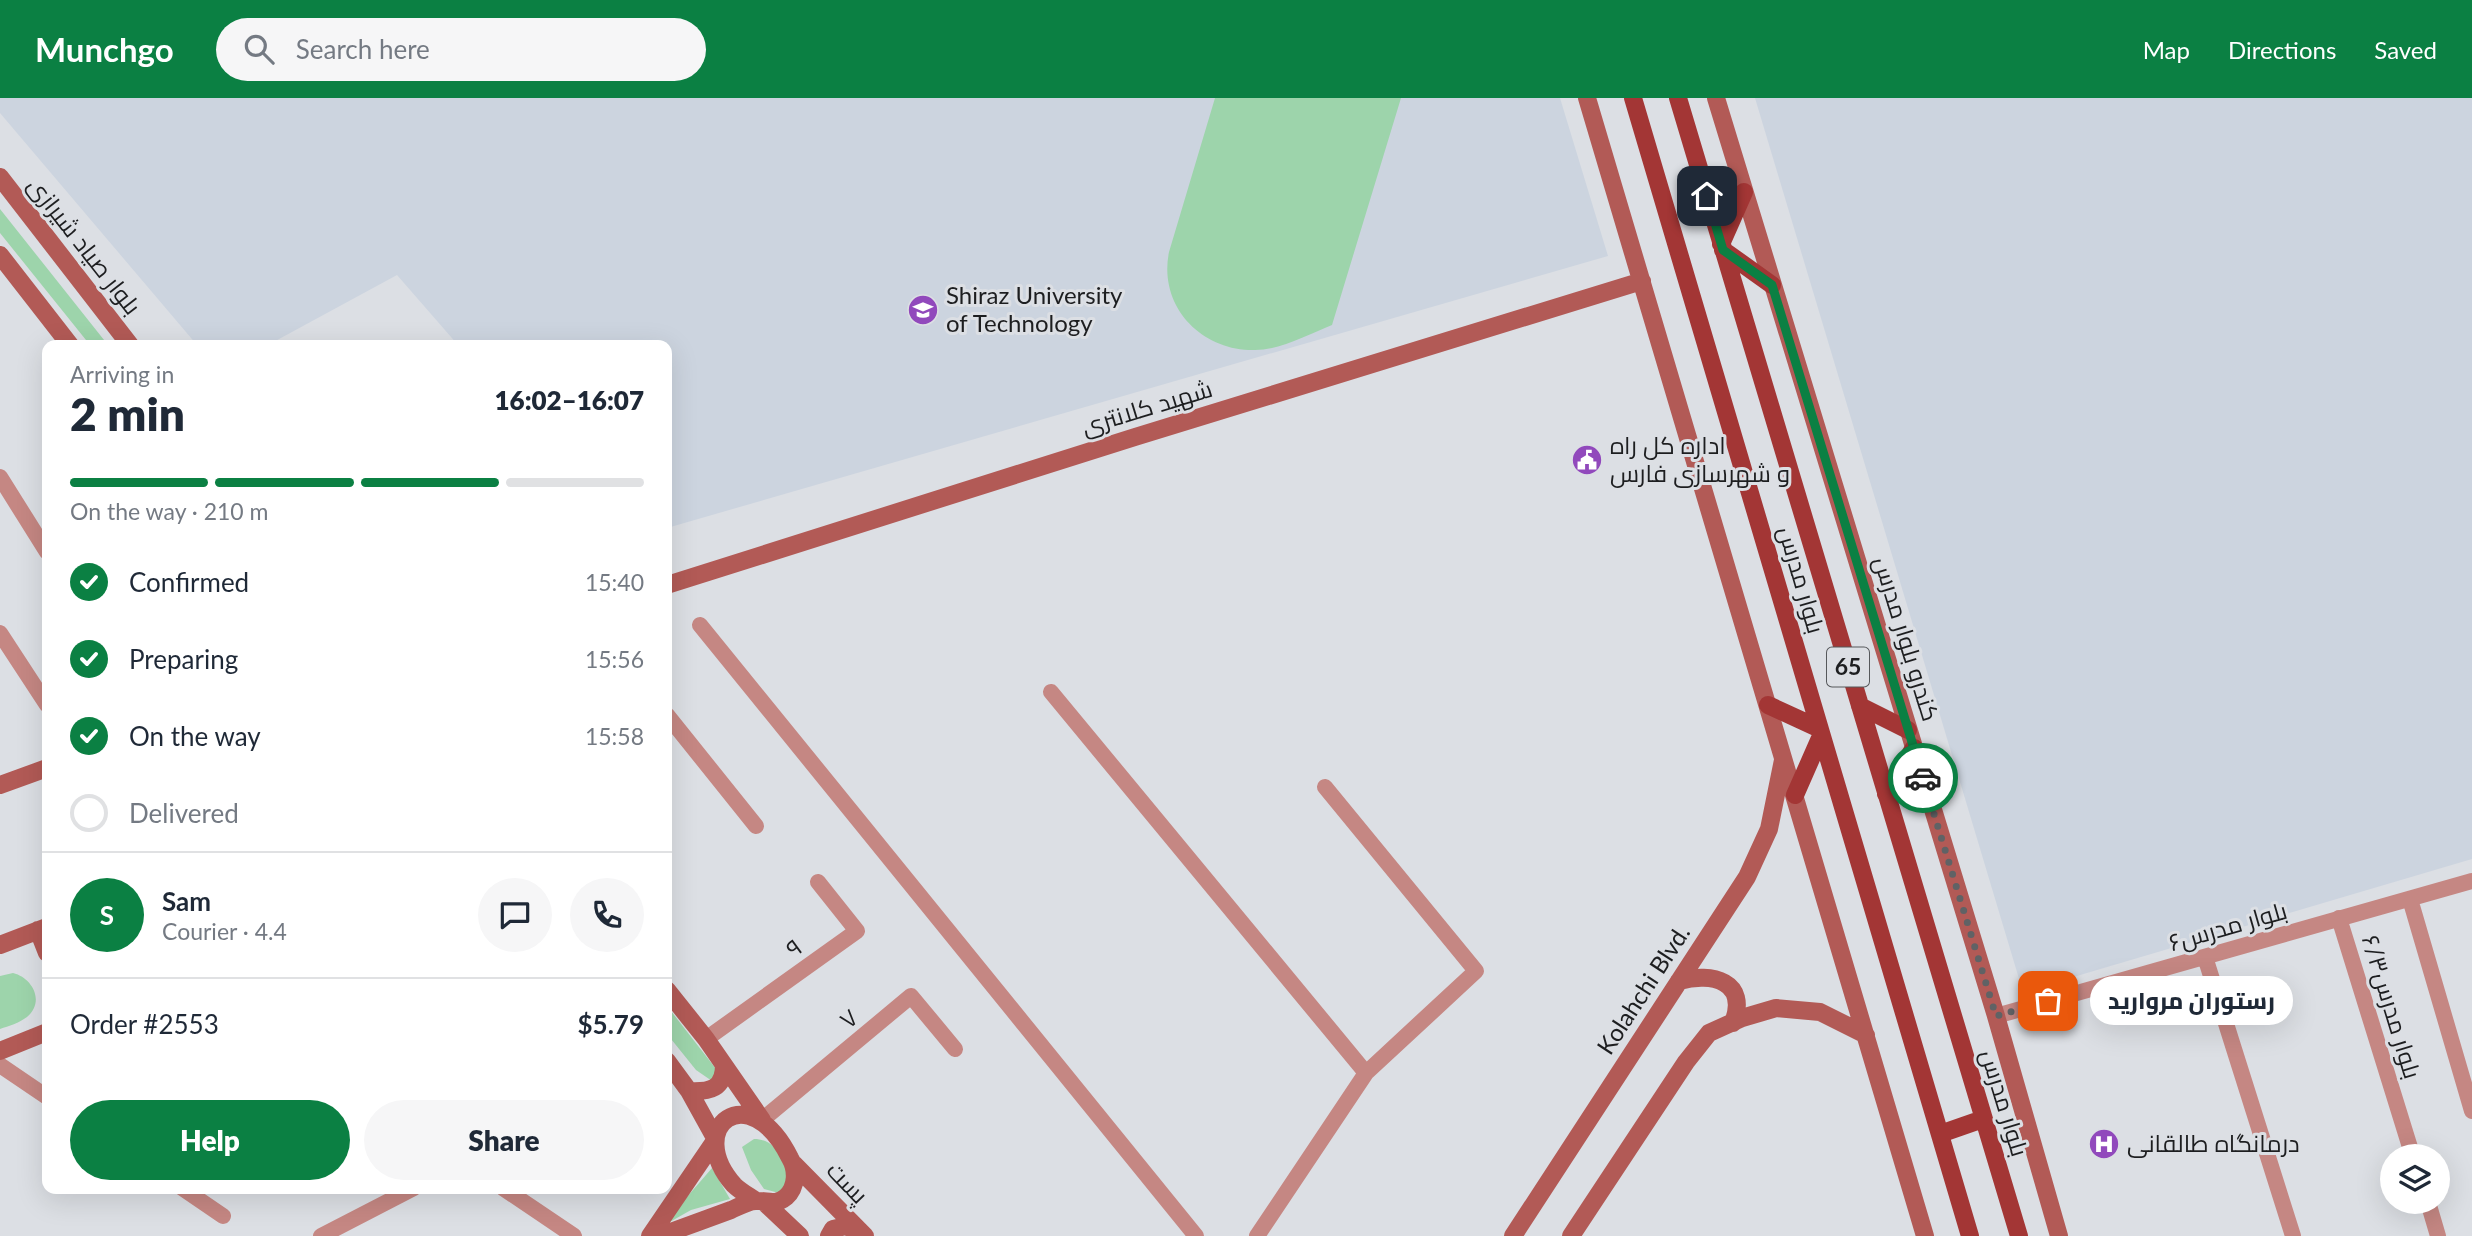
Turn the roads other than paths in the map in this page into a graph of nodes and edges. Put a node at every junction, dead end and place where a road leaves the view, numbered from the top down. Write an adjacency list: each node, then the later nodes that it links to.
1 (1587, 98): 9 (main road)
2 (1633, 98): 24 (main road, بلوار مدرس / 65)
3 (1678, 98): 7 (main road, بلوار مدرس / 65)
4 (1716, 98): 6 (main road, کندرو بلوار مدرس)
5 (0, 177): 12 (main road, بلوار صیاد شیرازی)
6 (1744, 192): 7 (main road); 10 (main road, کندرو بلوار مدرس)
7 (1722, 247): 10 (main road); 21 (main road, بلوار مدرس / 65)
8 (0, 255): 11 (main road)
9 (1642, 281): 15 (main road, شهید کلانتری); 20 (main road)
10 (1772, 285): 23 (main road, کندرو بلوار مدرس)
11 (66, 340)
12 (126, 340)
13 (0, 477): 14 (street)
14 (42, 544)
15 (672, 583)
16 (700, 625): 76 (street)
17 (0, 634): 19 (street)
18 (1051, 692): 52 (street)
19 (42, 697)
20 (1768, 705): 24 (main road); 26 (main road)
21 (1860, 706): 23 (main road); 30 (main road, بلوار مدرس / 65)
22 (672, 721): 32 (street)
23 (1908, 730): 25 (main road, کندرو بلوار مدرس)
24 (1819, 732): 31 (main road); 59 (main road, بلوار مدرس / 65)
25 (1914, 748): 30 (main road); 42 (main road, کندرو بلوار مدرس)
26 (1783, 757): 31 (main road); 40 (main road, Kolahchi Blvd.)
27 (42, 770): 28 (main road)
28 (0, 785)
29 (1325, 788): 52 (street)
30 (1886, 794): 57 (main road, بلوار مدرس / 65)
31 (1795, 795): 45 (main road)
32 (756, 826)
33 (2472, 881): 35 (street, بلوار مدرس۶)
34 (818, 883): 46 (street, ۹)
35 (2410, 899): 36 (street, بلوار مدرس۶); 56 (street)
36 (2339, 918): 39 (street, بلوار مدرس۶); 61 (street, بلوار مدرس۶/۳)
37 (42, 929): 38 (main road)
38 (0, 945)
39 (2205, 957): 42 (street, بلوار مدرس۶); 84 (street)
40 (1679, 981): 43 (main road); 78 (main road, Kolahchi Blvd.)
41 (672, 996): 46 (main road)
42 (1996, 1016): 83 (main road, کندرو بلوار مدرس)
43 (1732, 1023): 45 (main road); 79 (main road)
44 (42, 1034): 48 (main road)
45 (1866, 1035): 80 (main road)
46 (706, 1039): 50 (main road)
47 (955, 1049): 58 (street, ۷)
48 (0, 1051)
49 (0, 1065): 55 (street)
50 (724, 1065): 54 (main road); 58 (main road)
51 (672, 1068): 54 (main road)
52 (1366, 1073): 77 (street)
53 (672, 1080): 54 (street)
54 (689, 1090): 60 (main road)
55 (42, 1094)
56 (2472, 1111)
57 (1983, 1119): 59 (main road); 82 (main road, بلوار مدرس / 65)
58 (762, 1120): 60 (main road); 62 (main road)
59 (1940, 1134): 81 (main road, بلوار مدرس / 65)
60 (714, 1140): 66 (main road); 72 (main road)
61 (2409, 1144)
62 (794, 1164): 66 (main road); 69 (main road, پست)
63 (191, 1194): 68 (street)
64 (402, 1194): 70 (street)
65 (512, 1194): 71 (street)
66 (760, 1202): 73 (main road); 74 (main road)
67 (2432, 1214): 85 (street)
68 (223, 1216)
69 (864, 1235): 75 (main road)
70 (321, 1236)
71 (574, 1236)
72 (650, 1236)
73 (660, 1236)
74 (800, 1236)
75 (830, 1236)
76 (1196, 1236)
77 (1257, 1236)
78 (1513, 1236)
79 (1571, 1236)
80 (1925, 1236)
81 (1970, 1236)
82 (2019, 1236)
83 (2059, 1236)
84 (2293, 1236)
85 (2438, 1236)

